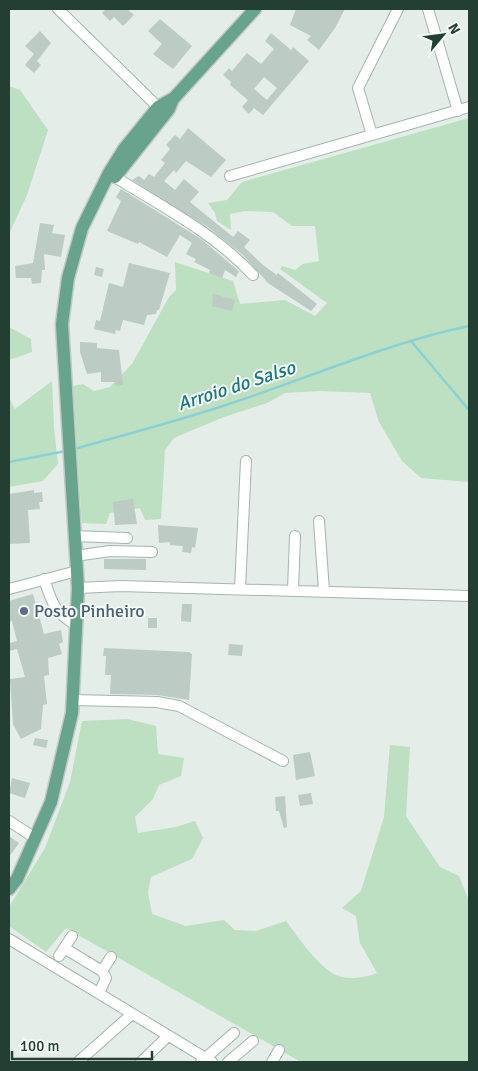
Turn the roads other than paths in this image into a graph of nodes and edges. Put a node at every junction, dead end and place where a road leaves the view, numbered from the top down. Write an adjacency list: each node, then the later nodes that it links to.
1 (58, 9): 6 (street)
2 (255, 9): 5 (main road)
3 (398, 9): 10 (street)
4 (428, 9): 8 (street)
5 (174, 98): 6 (main road); 9 (main road)
6 (158, 107): 9 (street); 13 (main road)
7 (469, 107): 8 (street)
8 (458, 110): 10 (street)
9 (156, 126): 12 (main road)
10 (372, 135): 11 (street)
11 (230, 176)
12 (115, 177): 13 (main road); 14 (street)
13 (98, 196): 17 (main road)
14 (253, 274)
15 (246, 461): 26 (street)
16 (319, 521): 28 (street)
17 (74, 536): 19 (street); 21 (main road)
18 (295, 536): 27 (street)
19 (127, 538)
20 (152, 552): 21 (street)
21 (76, 556): 22 (main road)
22 (77, 571): 23 (street); 24 (main road)
23 (44, 579): 25 (street); 30 (street)
24 (78, 588): 26 (street); 30 (main road)
25 (9, 589)
26 (240, 589): 27 (street)
27 (293, 590): 28 (street)
28 (324, 591): 29 (street)
29 (469, 596)
30 (76, 625): 31 (main road)
31 (73, 700): 32 (street); 34 (main road)
32 (283, 761)
33 (9, 821): 34 (street)
34 (35, 838): 35 (main road)
35 (9, 889)
36 (72, 936): 39 (street)
37 (9, 939): 40 (street)
38 (111, 958): 39 (street)
39 (102, 971): 40 (street)
40 (100, 993): 41 (street)
41 (132, 1014): 43 (street); 47 (street)
42 (234, 1033): 46 (street)
43 (168, 1036): 46 (street); 48 (street)
44 (253, 1041): 49 (street)
45 (279, 1050): 50 (street)
46 (206, 1061)
47 (78, 1062)
48 (141, 1062)
49 (228, 1062)
50 (272, 1062)

